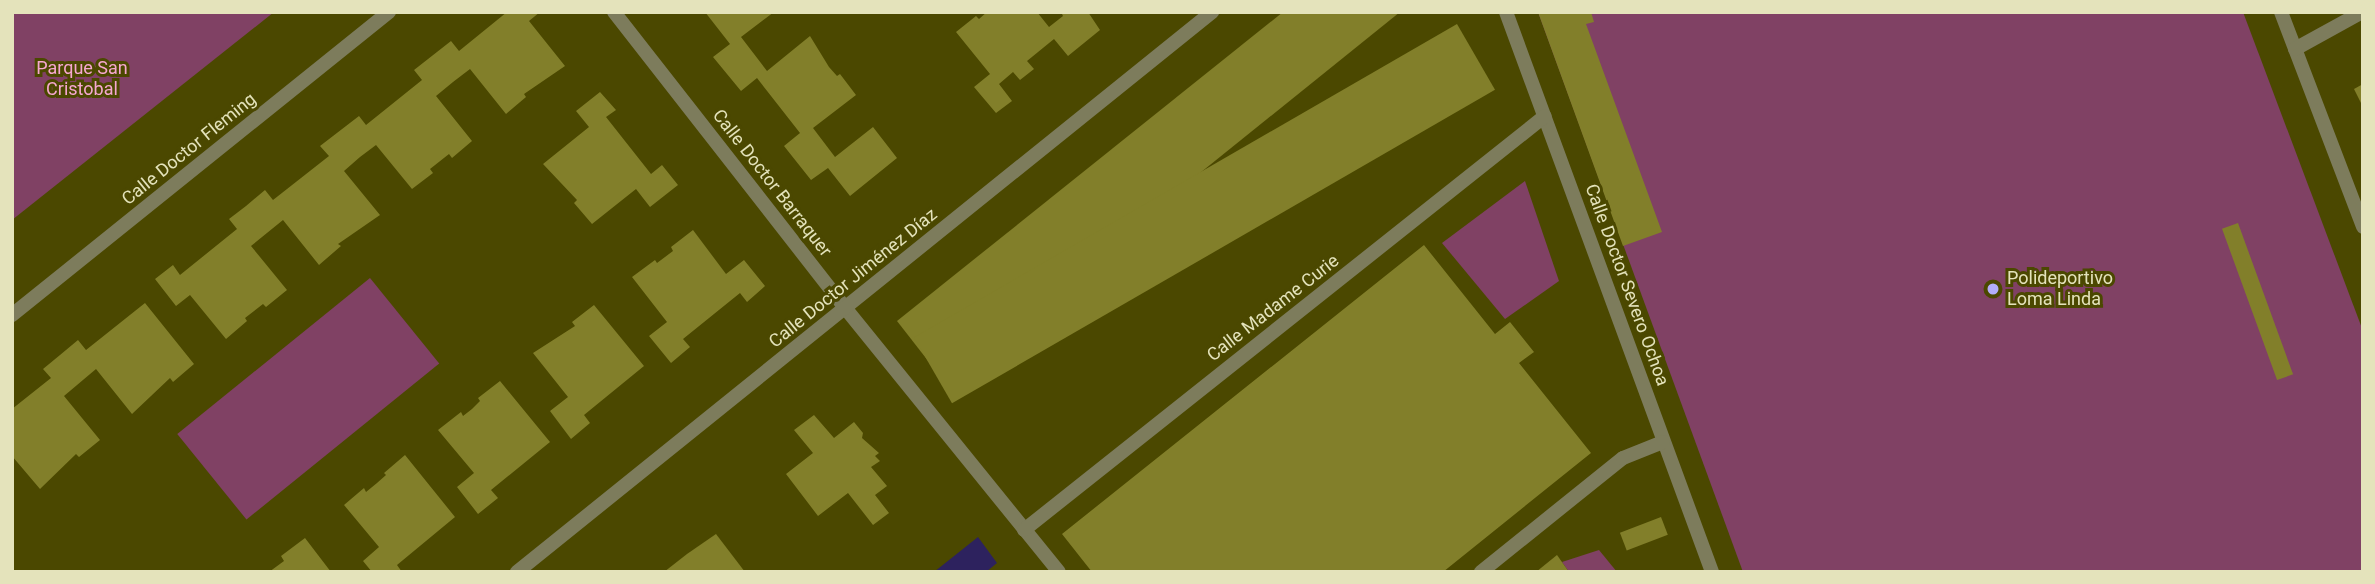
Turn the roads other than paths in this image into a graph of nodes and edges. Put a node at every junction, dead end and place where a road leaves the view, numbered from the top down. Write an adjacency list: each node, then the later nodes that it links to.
1 (614, 12): 10 (street, Calle Doctor Barraquer)
2 (1212, 12): 10 (street, Calle Doctor Jiménez Díaz)
3 (1506, 12): 8 (street, Calle Doctor Severo Ochoa)
4 (2281, 12): 7 (street)
5 (2362, 12): 7 (street)
6 (386, 13): 11 (street, Calle Doctor Fleming)
7 (2295, 49): 9 (street)
8 (1545, 116): 12 (street, Calle Doctor Severo Ochoa); 13 (street, Calle Madame Curie)
9 (2363, 227)
10 (846, 309): 13 (street, Calle Doctor Barraquer); 14 (street, Calle Doctor Jiménez Díaz)
11 (12, 315)
12 (1663, 442): 16 (street); 17 (street, Calle Doctor Severo Ochoa)
13 (1024, 530): 15 (street, Calle Doctor Barraquer)
14 (517, 572)
15 (1059, 572)
16 (1482, 572)
17 (1712, 572)

